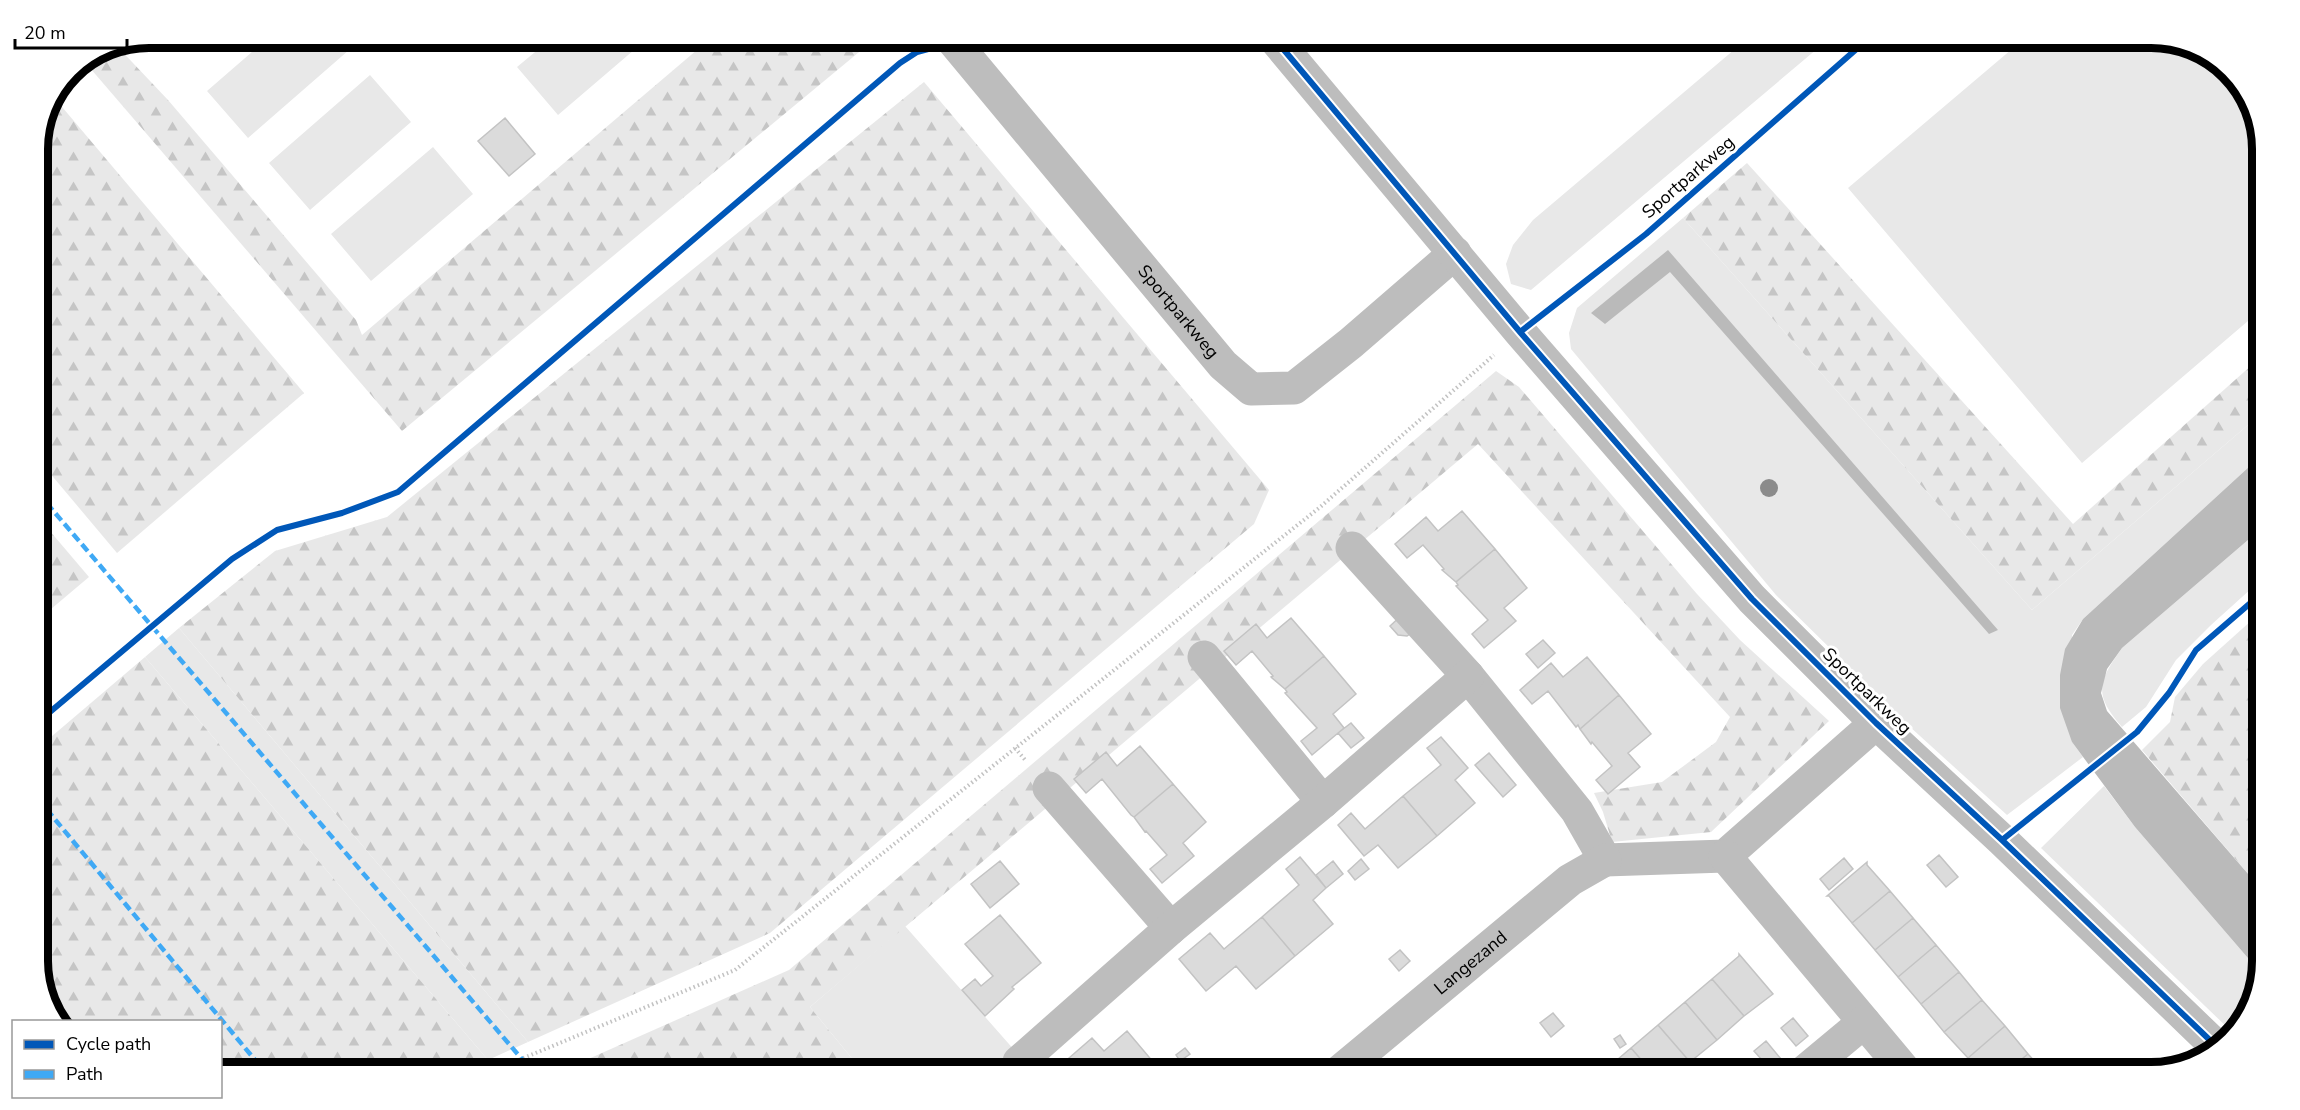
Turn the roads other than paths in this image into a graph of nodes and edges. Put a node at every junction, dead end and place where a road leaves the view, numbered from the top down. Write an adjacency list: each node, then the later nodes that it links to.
1 (959, 48): 3 (street, Sportparkweg)
2 (1282, 48): 3 (street, Sportparkweg)
3 (1455, 253): 7 (street, Sportparkweg)
4 (1352, 548): 6 (street)
5 (1204, 657): 9 (street)
6 (1468, 676): 9 (street); 11 (street)
7 (1876, 723): 10 (street); 14 (street, Sportparkweg)
8 (1049, 788): 12 (street)
9 (1323, 802): 12 (street)
10 (1725, 856): 11 (street, Langezand); 13 (street)
11 (1605, 860): 16 (street, Langezand)
12 (1171, 928): 15 (street)
13 (1864, 1022): 17 (street); 18 (street)
14 (2211, 1042)
15 (1019, 1062)
16 (1351, 1062)
17 (1816, 1062)
18 (1898, 1062)

